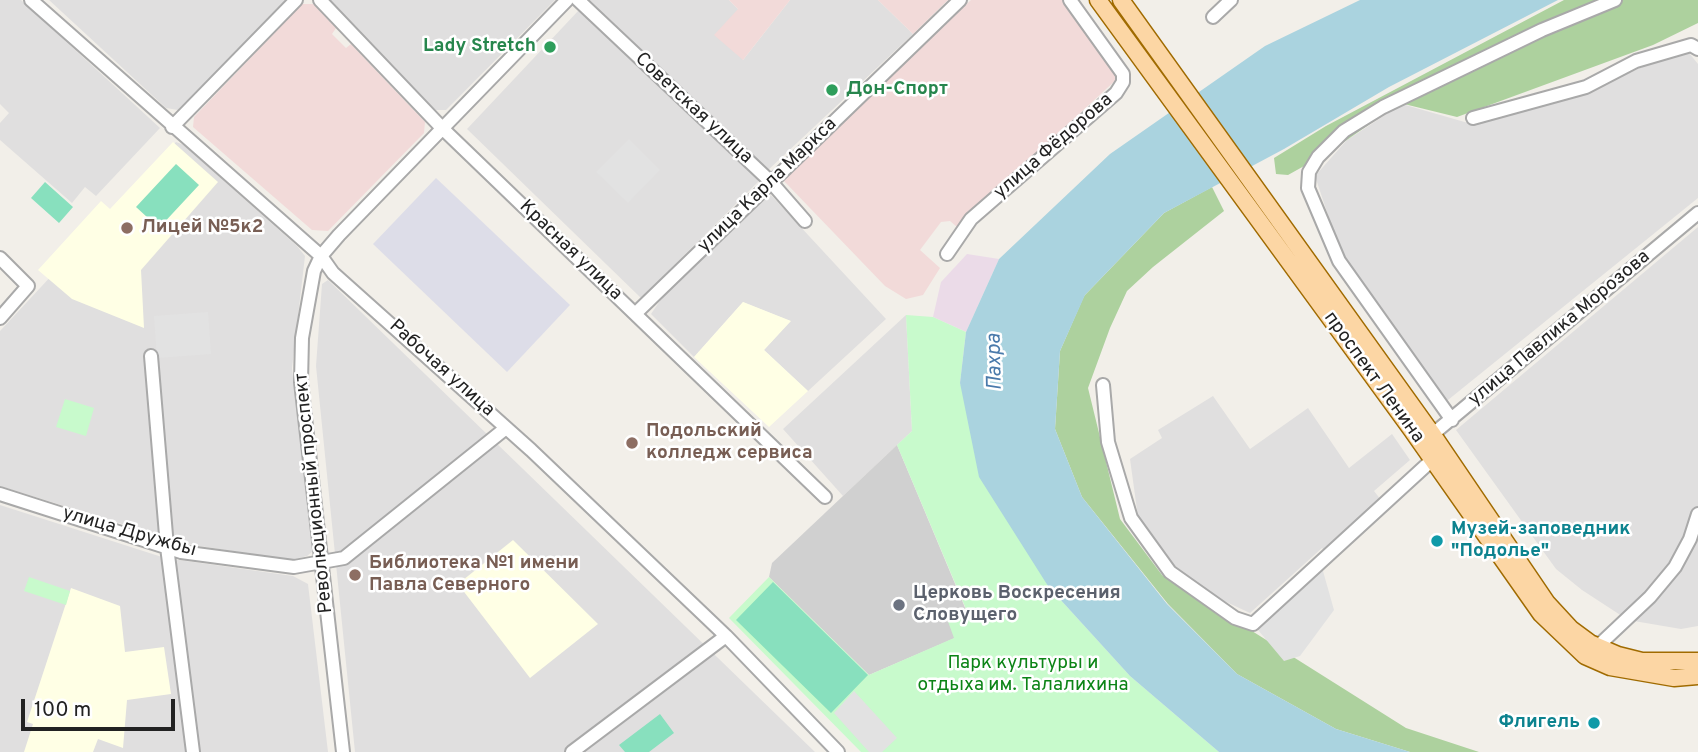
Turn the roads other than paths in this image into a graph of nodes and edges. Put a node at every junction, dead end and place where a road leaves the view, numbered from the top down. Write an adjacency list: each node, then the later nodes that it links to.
1 (30, 0): 15 (street, Рабочая улица)
2 (296, 0): 15 (street)
3 (320, 0): 16 (street, Красная улица)
4 (567, 0): 16 (street, Революционный проспект)
5 (578, 0): 17 (street, Советская улица)
6 (960, 0): 17 (street, улица Карла Маркса)
7 (1070, 0): 20 (street, улица Фёдорова)
8 (1098, 0): 29 (main road, проспект Ленина)
9 (1121, 0): 29 (main road, проспект Ленина)
10 (1231, 0): 12 (street)
11 (1615, 0): 27 (street)
12 (1213, 17)
13 (1695, 47): 14 (street)
14 (1473, 118)
15 (172, 127): 21 (street, Рабочая улица)
16 (442, 128): 21 (street, Революционный проспект); 23 (street, Красная улица)
17 (771, 182): 19 (street, Советская улица); 23 (street, улица Карла Маркса)
18 (1698, 213): 27 (street, улица Павлика Морозова)
19 (805, 221)
20 (947, 254)
21 (321, 256): 28 (street, Рабочая улица); 35 (street, Революционный проспект)
22 (0, 258): 24 (street)
23 (636, 313): 32 (street, Красная улица)
24 (0, 318)
25 (151, 356): 34 (street)
26 (1103, 385): 30 (street)
27 (1452, 420): 29 (street, улица Павлика Морозова)
28 (506, 428): 35 (street, улица Дружбы); 36 (street, Рабочая улица)
29 (1427, 439): 30 (main road, проспект Ленина); 37 (main road, проспект Ленина)
30 (1432, 460): 39 (main road, проспект Ленина)
31 (0, 494): 34 (street, улица Дружбы)
32 (825, 497)
33 (1698, 513): 37 (street)
34 (167, 547): 35 (street, улица Дружбы); 40 (street)
35 (323, 562): 41 (street, Революционный проспект)
36 (726, 636): 42 (street); 43 (street, Рабочая улица)
37 (1597, 647): 38 (main road, проспект Ленина)
38 (1698, 661)
39 (1698, 676)
40 (193, 752)
41 (343, 752)
42 (572, 752)
43 (838, 752)

